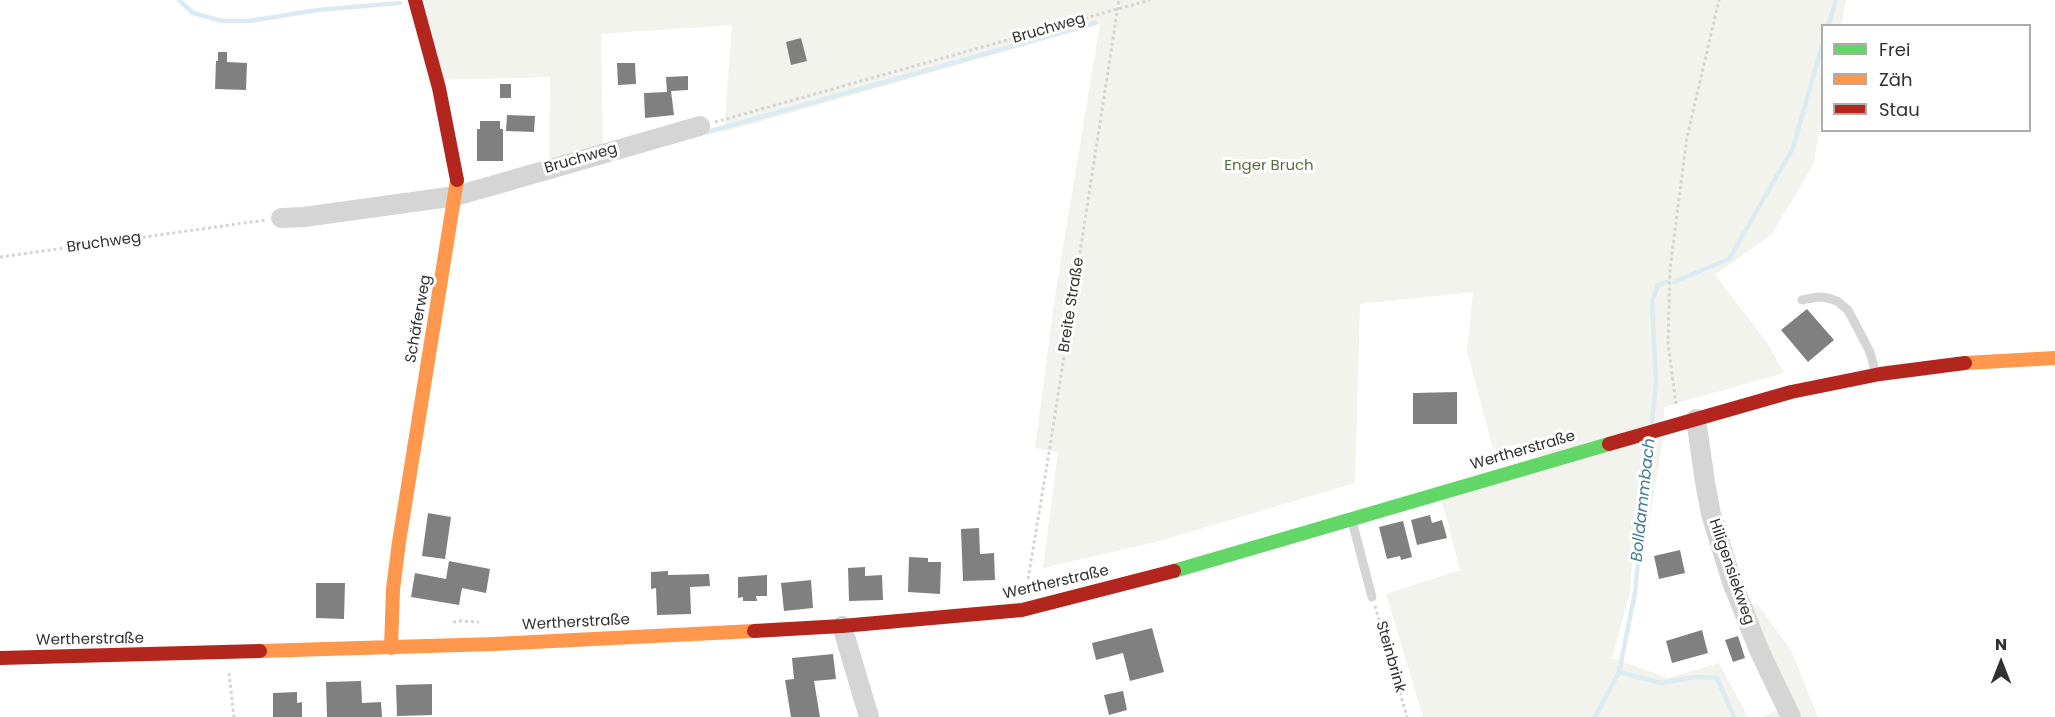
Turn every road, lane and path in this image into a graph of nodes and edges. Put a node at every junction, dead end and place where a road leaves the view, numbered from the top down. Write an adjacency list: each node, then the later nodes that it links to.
1 (415, 0): 7 (main road, Schäferweg)
2 (1119, 0): 5 (path, Breite Straße)
3 (1150, 0): 5 (path, Bruchweg)
4 (1719, 0): 13 (path)
5 (1118, 9): 6 (path, Bruchweg); 17 (path, Breite Straße)
6 (700, 126): 7 (street, Bruchweg)
7 (456, 196): 8 (street, Bruchweg); 24 (main road, Schäferweg)
8 (281, 218): 9 (path, Bruchweg)
9 (0, 257)
10 (1802, 300): 12 (lane)
11 (2055, 358): 12 (main road, Wertherstraße)
12 (1876, 375): 14 (main road, Wertherstraße)
13 (1676, 406)
14 (1688, 421): 15 (main road, Wertherstraße); 30 (street, Hiligensiekweg)
15 (1351, 518): 19 (lane); 20 (main road, Wertherstraße)
16 (1062, 577): 17 (path)
17 (1027, 584): 18 (path); 20 (path, Breite Straße)
18 (994, 591)
19 (1372, 597): 29 (path, Steinbrink)
20 (1022, 610): 23 (main road, Wertherstraße)
21 (445, 624): 22 (path)
22 (484, 624)
23 (842, 626): 24 (main road, Wertherstraße); 28 (street)
24 (391, 648): 25 (main road, Wertherstraße)
25 (228, 653): 26 (main road, Wertherstraße); 27 (path)
26 (0, 658)
27 (234, 717)
28 (869, 717)
29 (1407, 717)
30 (1791, 717)

